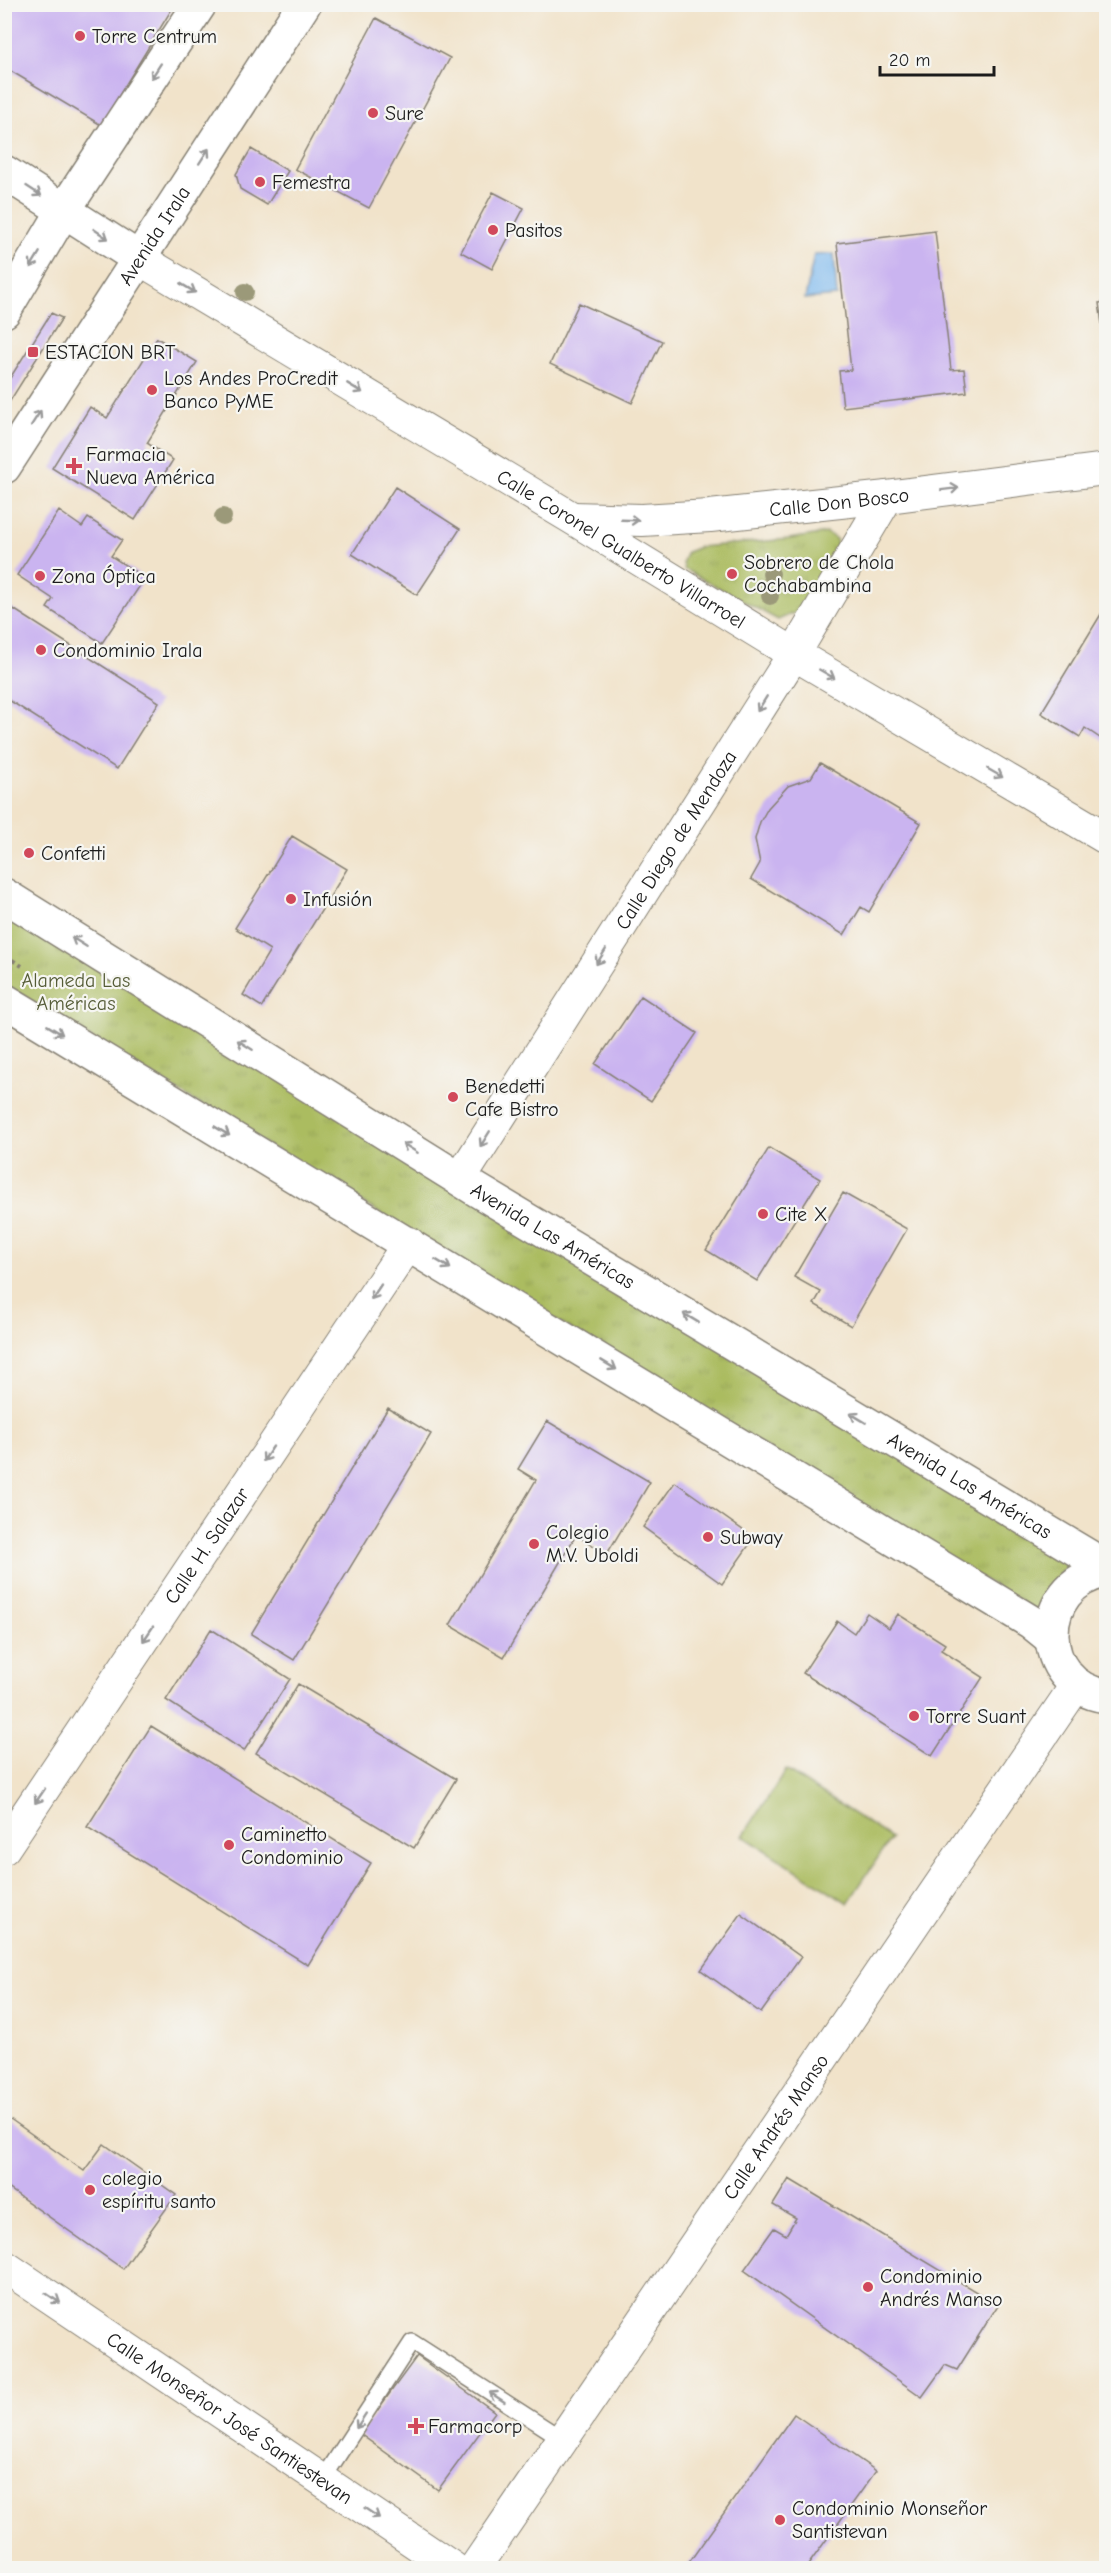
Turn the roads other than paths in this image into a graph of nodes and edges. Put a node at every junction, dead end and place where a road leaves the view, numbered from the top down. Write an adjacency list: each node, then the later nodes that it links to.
1 (200, 4): 4 (street, one-way to 4)
2 (304, 4): 5 (street, Avenida Irala, one-way to 2)
3 (4, 172): 4 (street, one-way to 4)
4 (64, 210): 5 (street, one-way to 5); 6 (street, one-way to 6)
5 (138, 258): 7 (street, Avenida Irala, one-way to 5); 10 (street, Calle Coronel Gualberto Villarroel, one-way to 10)
6 (4, 311)
7 (4, 467)
8 (1107, 469): 9 (street, Calle Don Bosco, one-way to 8)
9 (887, 497): 10 (street, Calle Don Bosco, one-way to 9); 11 (street, Calle Diego de Mendoza)
10 (572, 518): 11 (street, Calle Coronel Gualberto Villarroel)
11 (794, 654): 12 (street, Calle Coronel Gualberto Villarroel, one-way to 12); 15 (street, Calle Diego de Mendoza, one-way to 15)
12 (1107, 838)
13 (4, 895): 15 (street, Avenida Las Américas, one-way to 13)
14 (4, 1000): 16 (street, one-way to 16)
15 (460, 1179): 17 (street, Avenida Las Américas, one-way to 15)
16 (409, 1243): 18 (street, one-way to 18); 20 (street, Calle H. Salazar, one-way to 20)
17 (1107, 1569): 18 (street)
18 (1052, 1639): 19 (street)
19 (1092, 1690): 22 (street, Calle Andrés Manso)
20 (4, 1848)
21 (4, 2266): 23 (street, Calle Monseñor José Santiestevan, one-way to 23)
22 (564, 2440): 23 (lane, one-way to 23); 25 (street, Calle Andrés Manso)
23 (322, 2479): 24 (street, Calle Monseñor José Santiestevan, one-way to 24)
24 (453, 2568)
25 (475, 2568)

